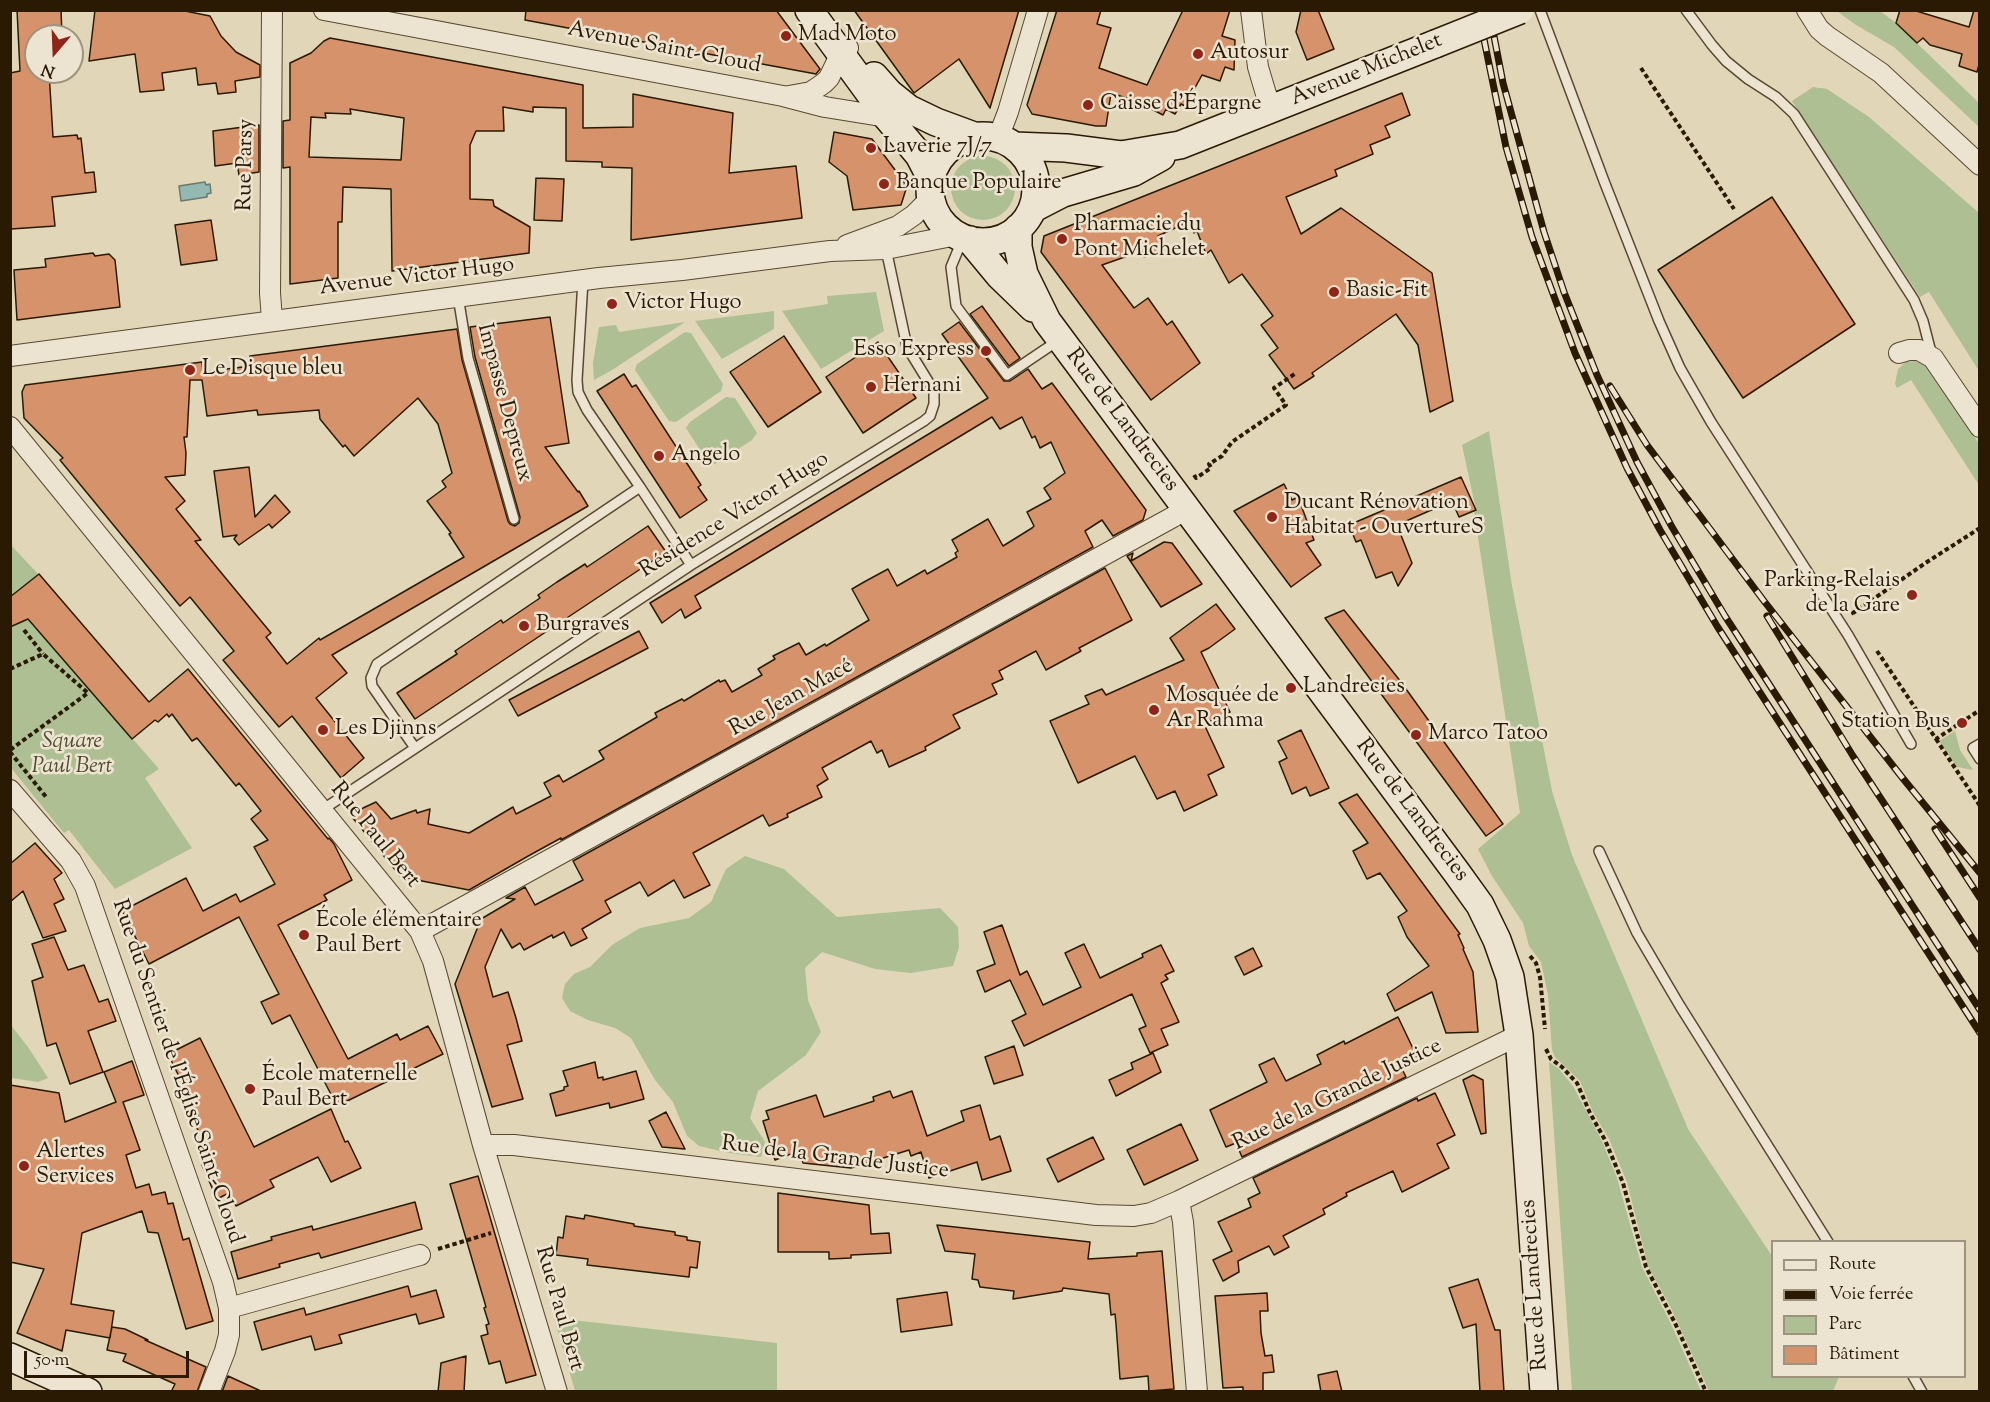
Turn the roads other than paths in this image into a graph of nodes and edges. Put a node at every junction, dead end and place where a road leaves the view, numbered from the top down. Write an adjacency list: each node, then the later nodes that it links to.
1 (272, 10): 25 (street, Rue Parsy)
2 (324, 10): 12 (street, Avenue Saint-Cloud)
3 (809, 10): 11 (main road)
4 (825, 10): 11 (main road)
5 (1038, 10): 15 (street)
6 (1251, 10): 13 (street)
7 (1520, 10): 13 (main road, Avenue Michelet, bridge)
8 (1540, 10): 36 (lane)
9 (1686, 10): 29 (lane)
10 (1808, 10): 17 (street)
11 (846, 49): 12 (street, Avenue Saint-Cloud); 14 (main road); 15 (main road)
12 (783, 96): 14 (street, Avenue Saint-Cloud)
13 (1272, 109): 16 (main road, Avenue Michelet)
14 (887, 117): 18 (main road)
15 (996, 140): 16 (main road, Avenue Michelet); 18 (main road); 19 (main road)
16 (1180, 145): 19 (main road, Avenue Michelet)
17 (1980, 165)
18 (931, 188): 20 (main road); 22 (street, Avenue Victor Hugo)
19 (1025, 218): 20 (main road); 26 (main road, Rue de Landrecies)
20 (964, 237): 21 (street, Avenue Victor Hugo); 26 (main road, Rue de Landrecies); 26 (lane)
21 (886, 249): 22 (street, Avenue Victor Hugo); 35 (lane, Résidence Victor Hugo)
22 (830, 251): 23 (street, Avenue Victor Hugo)
23 (583, 280): 24 (street, Avenue Victor Hugo); 32 (lane)
24 (458, 296): 25 (street, Avenue Victor Hugo); 34 (lane, Impasse Depreux)
25 (272, 320): 28 (street, Avenue Victor Hugo)
26 (1054, 330): 33 (main road, Rue de Landrecies)
27 (1899, 353): 29 (street)
28 (10, 356)
29 (1933, 358): 31 (street)
30 (10, 427): 41 (street, Rue Paul Bert)
31 (1980, 427)
32 (640, 488): 35 (lane); 38 (lane)
33 (1187, 508): 43 (street, Rue Jean Macé); 44 (main road, Rue de Landrecies)
34 (514, 519)
35 (691, 565): 38 (lane, Résidence Victor Hugo)
36 (1911, 744)
37 (1980, 744): 39 (lane)
38 (415, 748): 41 (lane, Résidence Victor Hugo)
39 (1980, 759)
40 (10, 790): 49 (street, Rue du Sentier de l'Église Saint-Cloud)
41 (322, 810): 43 (street, Rue Paul Bert)
42 (1599, 851): 47 (lane)
43 (420, 931): 45 (street, Rue Paul Bert)
44 (1519, 1035): 46 (street, Rue de la Grande Justice); 56 (main road, Rue de Landrecies)
45 (483, 1145): 46 (street, Rue de la Grande Justice); 54 (street, Rue Paul Bert)
46 (1179, 1201): 55 (street)
47 (1827, 1240)
48 (420, 1255): 49 (street)
49 (229, 1308): 53 (street, Rue du Sentier de l'Église Saint-Cloud)
50 (10, 1357): 52 (main road)
51 (1914, 1378): 57 (lane)
52 (88, 1392)
53 (209, 1392)
54 (557, 1392)
55 (1197, 1392)
56 (1544, 1392)
57 (1922, 1392)

